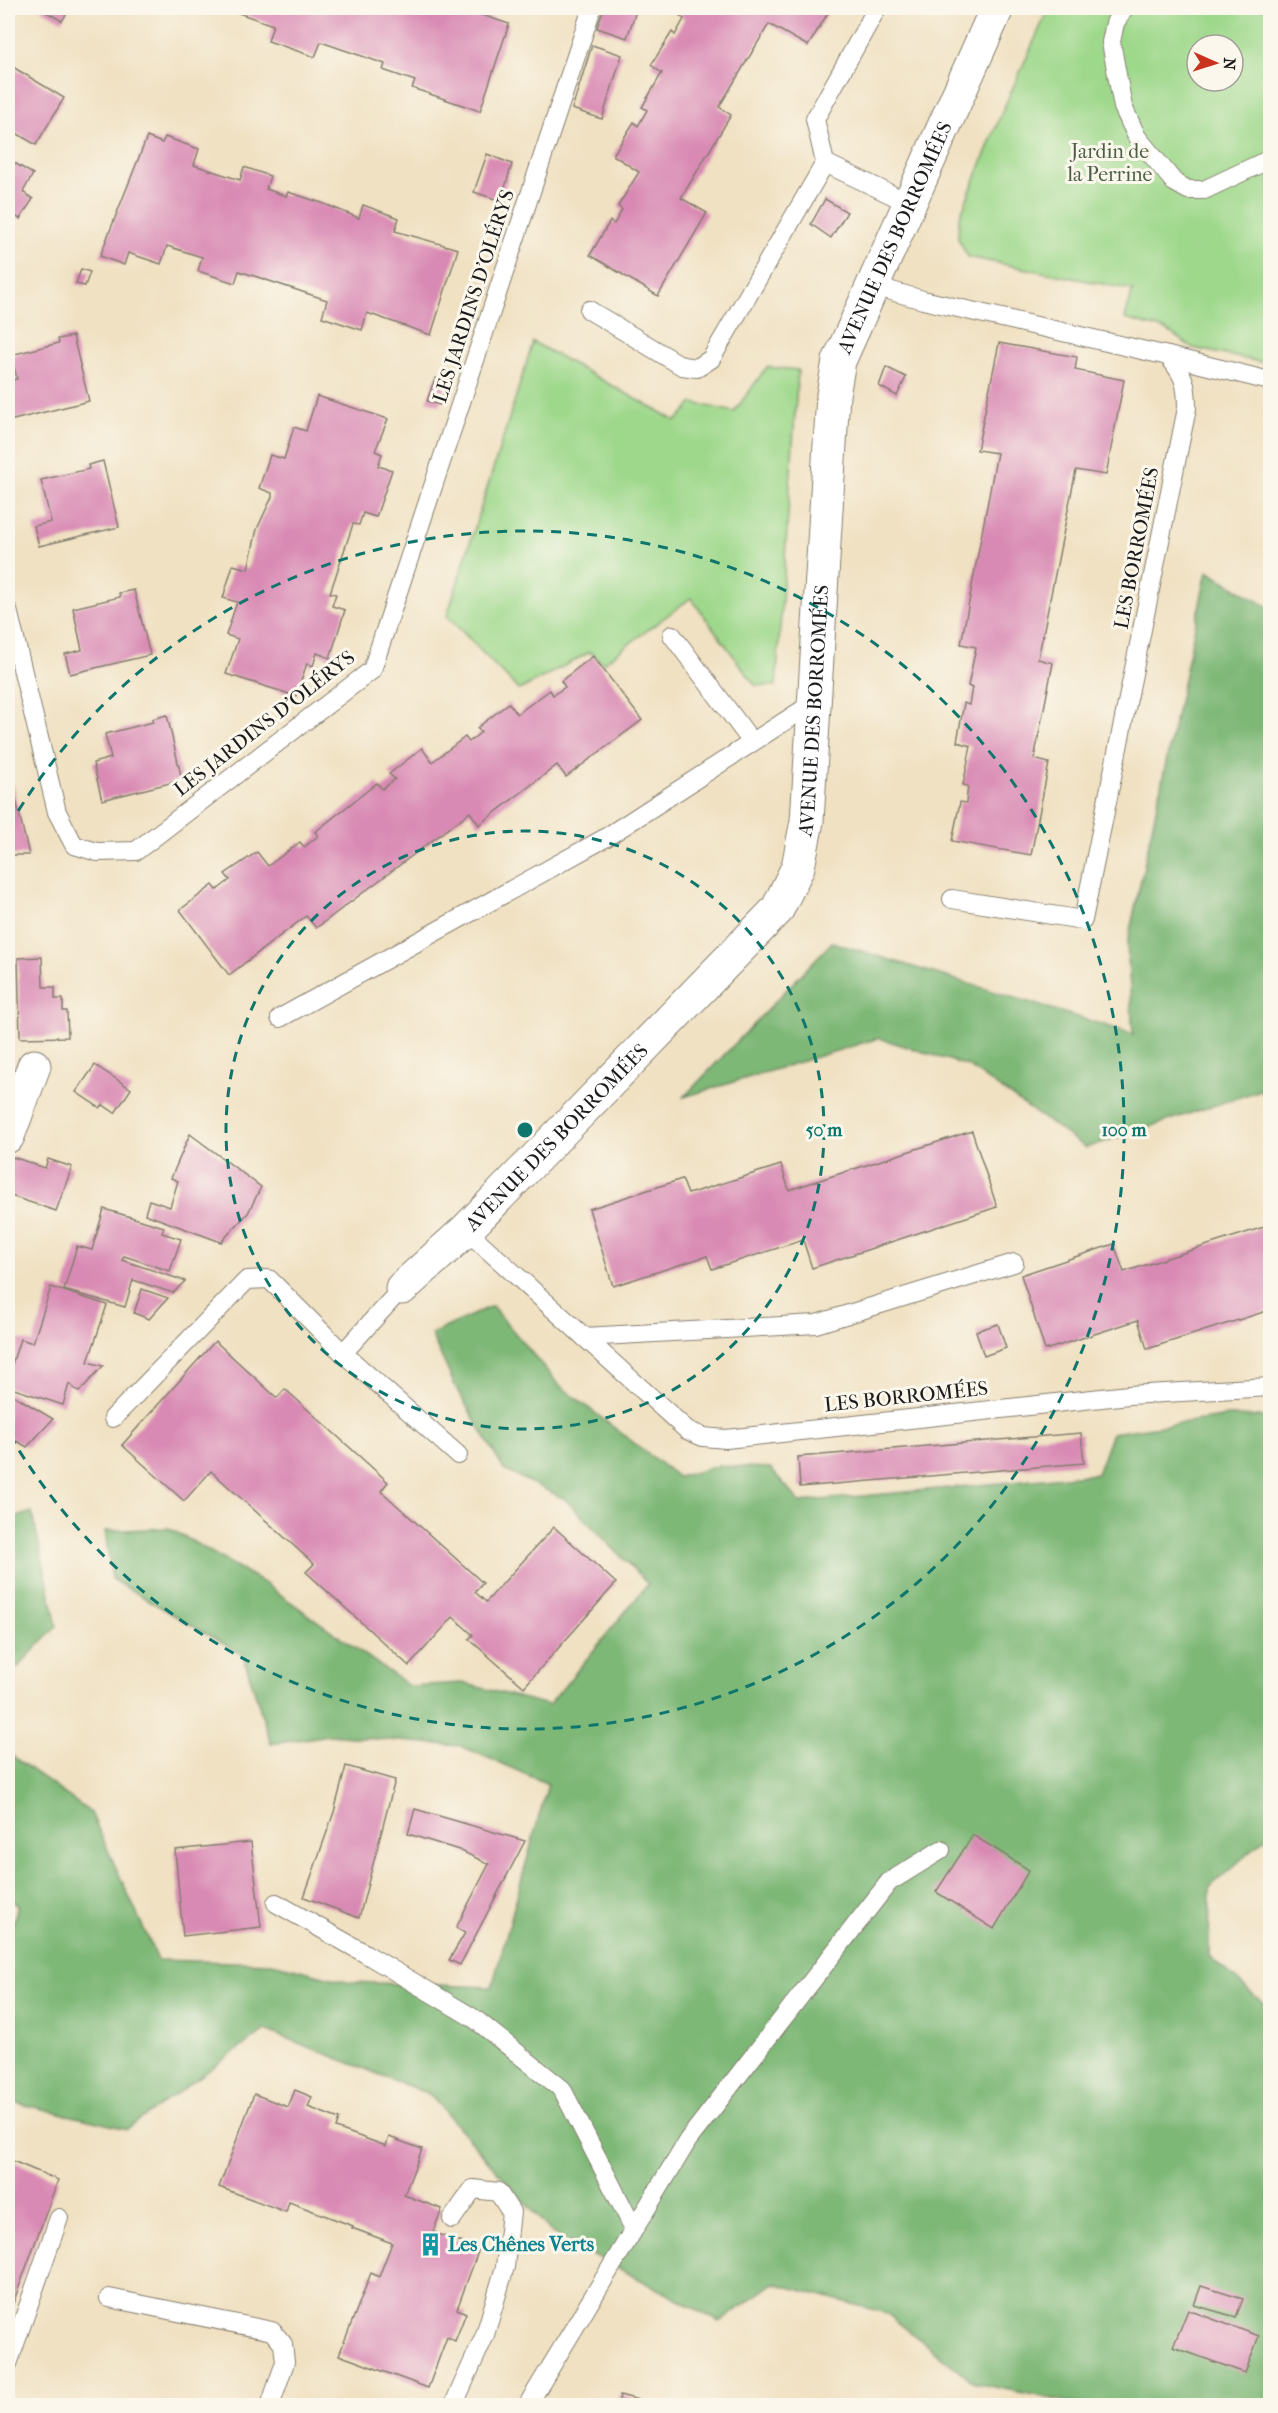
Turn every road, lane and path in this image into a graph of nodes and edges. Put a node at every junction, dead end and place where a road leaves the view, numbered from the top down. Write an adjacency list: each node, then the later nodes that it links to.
1 (592, 8): 12 (lane, LES JARDINS D'OLÉRYS)
2 (878, 8): 6 (lane)
3 (998, 8): 7 (street, AVENUE DES BORROMÉES)
4 (1124, 8): 5 (lane)
5 (1270, 159)
6 (825, 163): 7 (lane); 9 (lane)
7 (909, 203): 8 (street, AVENUE DES BORROMÉES)
8 (874, 286): 10 (lane); 14 (street, AVENUE DES BORROMÉES)
9 (589, 310)
10 (1168, 356): 11 (lane); 16 (lane, LES BORROMÉES)
11 (1270, 381)
12 (8, 610)
13 (672, 635): 15 (lane)
14 (813, 703): 15 (lane); 20 (street, AVENUE DES BORROMÉES)
15 (752, 742): 17 (lane)
16 (952, 899)
17 (280, 1018)
18 (34, 1066): 19 (street)
19 (8, 1136)
20 (466, 1230): 22 (street, AVENUE DES BORROMÉES); 23 (lane, LES BORROMÉES)
21 (1014, 1263): 23 (lane)
22 (402, 1288): 24 (lane)
23 (584, 1337): 25 (lane, LES BORROMÉES)
24 (343, 1353): 26 (lane); 27 (lane)
25 (1270, 1387)
26 (113, 1418)
27 (458, 1455)
28 (941, 1850): 32 (lane)
29 (276, 1903): 32 (lane)
30 (59, 2218): 34 (lane)
31 (452, 2219): 36 (lane)
32 (634, 2229): 37 (lane)
33 (109, 2298): 35 (lane)
34 (8, 2364)
35 (270, 2406)
36 (453, 2406)
37 (527, 2406)

